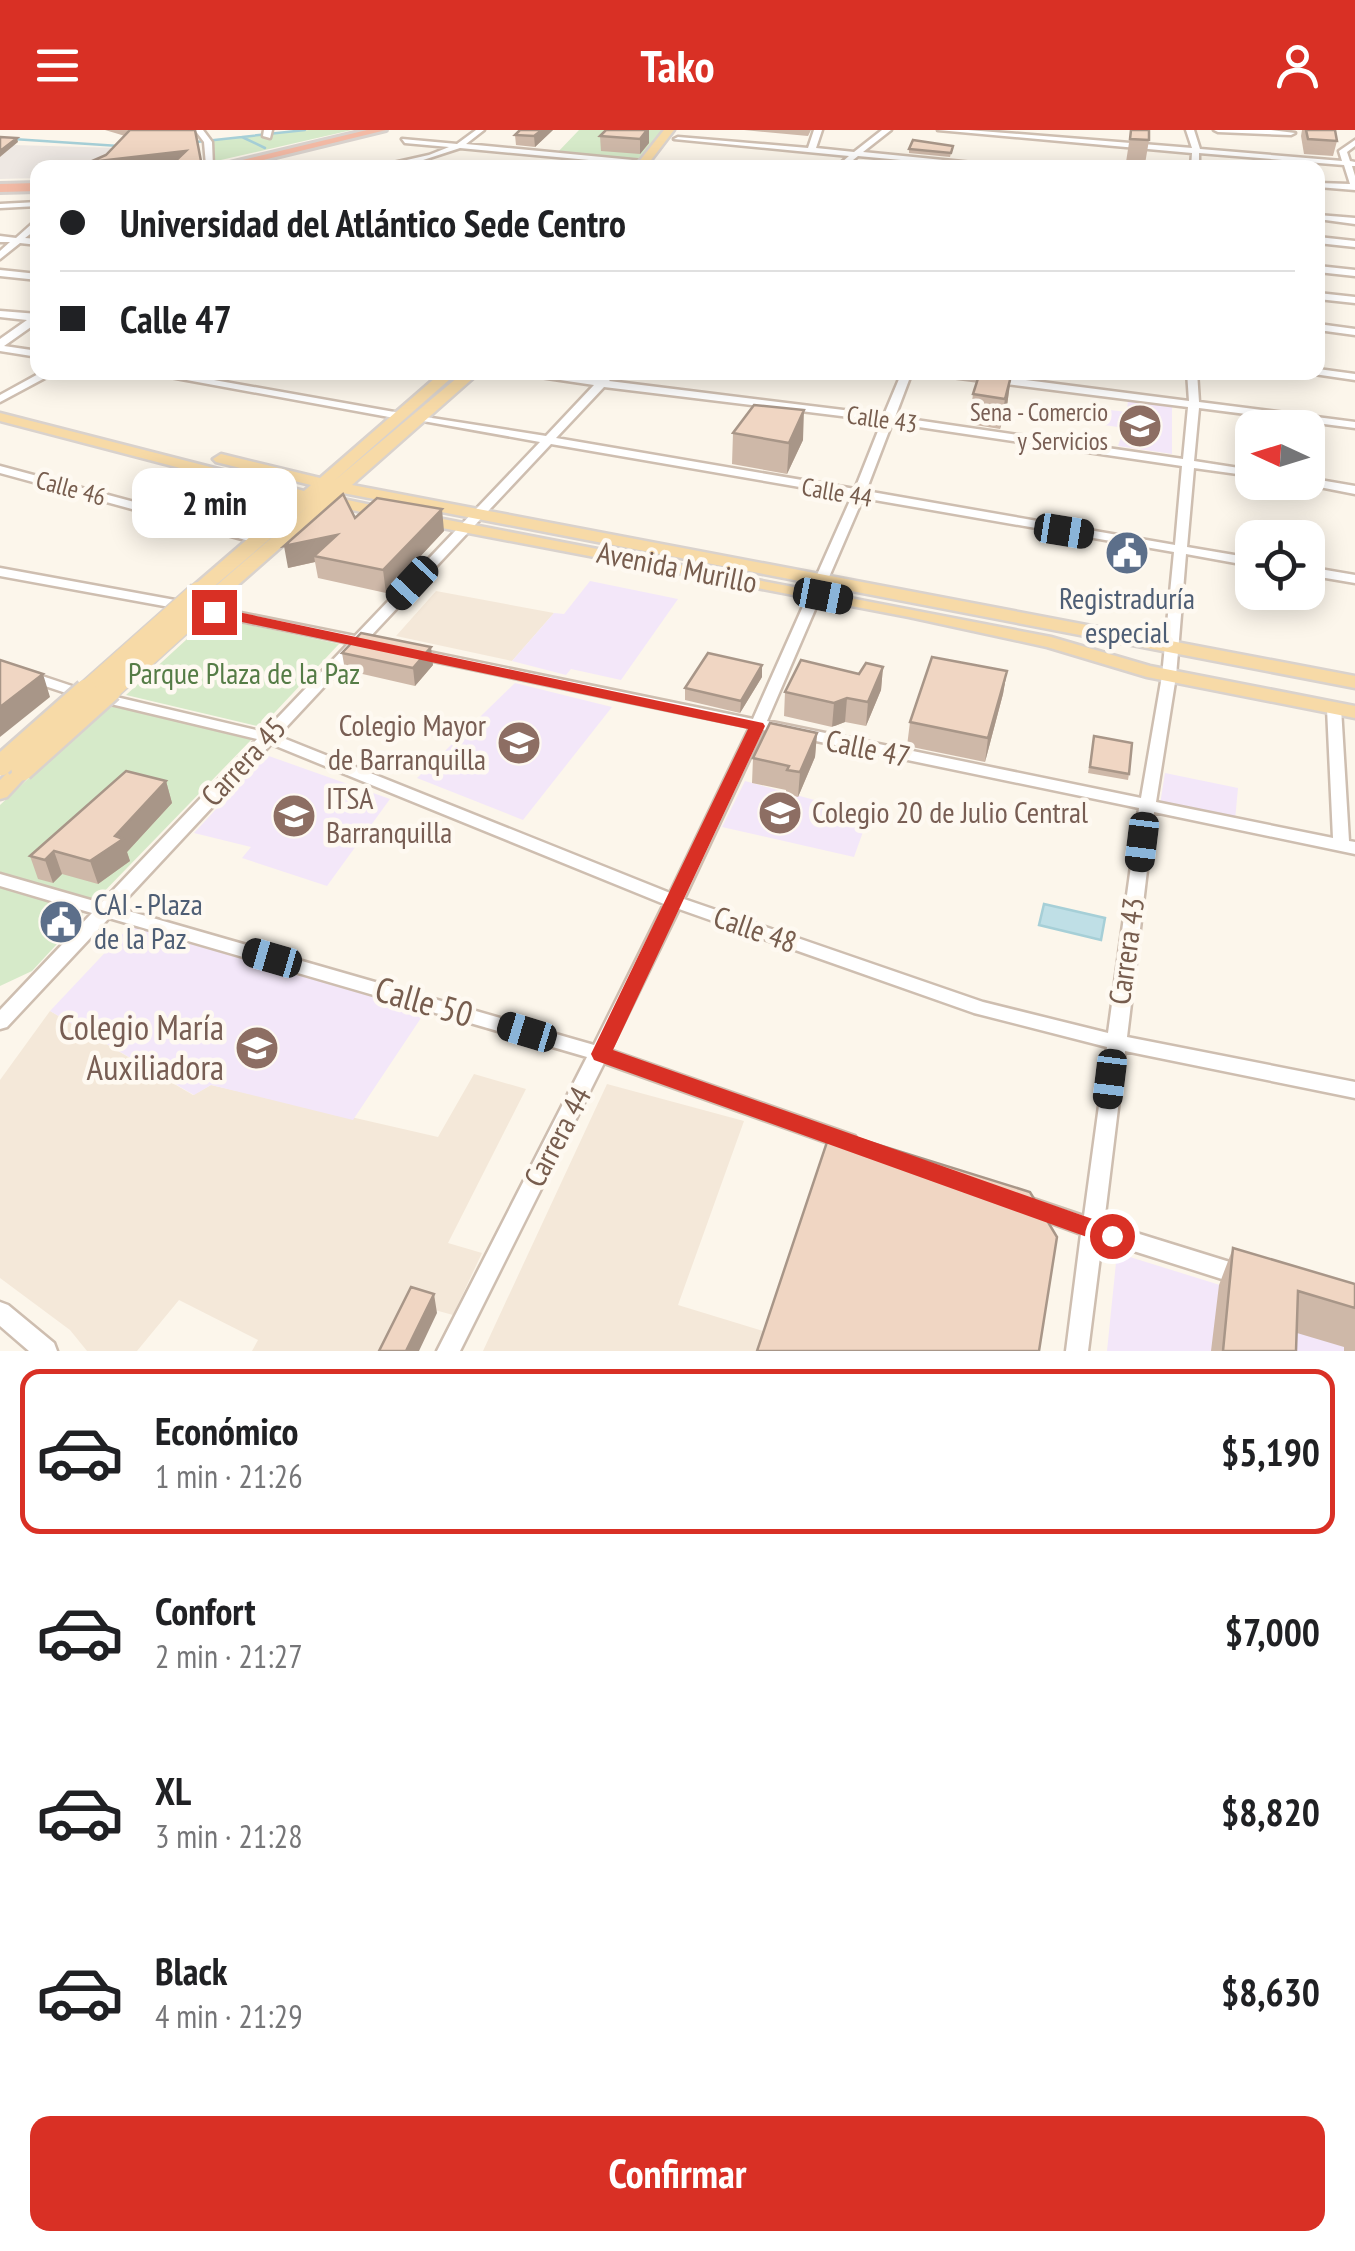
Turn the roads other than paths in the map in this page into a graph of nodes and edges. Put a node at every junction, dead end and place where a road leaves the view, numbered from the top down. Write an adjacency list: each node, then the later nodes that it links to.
1 (200, 130): 23 (street)
2 (363, 130): 24 (highway)
3 (381, 130): 25 (highway)
4 (480, 130): 18 (street)
5 (492, 130): 18 (street)
6 (818, 130): 20 (street)
7 (887, 130): 21 (street)
8 (942, 130): 15 (street)
9 (1022, 130): 19 (street)
10 (1190, 130): 19 (street)
11 (1218, 130): 12 (street)
12 (1262, 131): 13 (street)
13 (1292, 132): 22 (street)
14 (677, 133): 20 (street); 29 (main road); 30 (main road)
15 (1003, 134): 19 (street); 33 (street)
16 (406, 141): 18 (street)
17 (1355, 142): 35 (street)
18 (463, 148): 26 (street); 27 (street); 28 (street)
19 (1196, 150): 22 (street); 34 (street); 35 (street)
20 (811, 151): 21 (street)
21 (855, 155): 31 (street); 32 (street)
22 (1294, 156): 35 (street)
23 (211, 160)
24 (237, 160)
25 (240, 160)
26 (410, 160)
27 (422, 160)
28 (589, 160)
29 (647, 160)
30 (661, 160)
31 (848, 160)
32 (912, 160)
33 (994, 160)
34 (1195, 160)
35 (1351, 162): 39 (street)
36 (30, 185): 38 (highway)
37 (1325, 185): 39 (street)
38 (0, 186)
39 (1355, 187)
40 (30, 204): 41 (street)
41 (0, 206)
42 (1325, 218): 43 (street)
43 (1355, 221)
44 (30, 231): 46 (street)
45 (0, 239): 46 (street)
46 (19, 241): 48 (street); 50 (street)
47 (1325, 241): 49 (street)
48 (30, 242)
49 (1355, 244)
50 (0, 256)
51 (1325, 270): 53 (street)
52 (0, 273): 54 (street)
53 (1355, 273)
54 (30, 275)
55 (1325, 297): 56 (street)
56 (1355, 300)
57 (30, 319): 58 (street)
58 (1, 321)
59 (30, 323): 62 (street)
60 (1325, 329): 61 (street)
61 (1355, 332)
62 (0, 346): 63 (street)
63 (30, 352)
64 (1325, 373): 65 (street)
65 (1355, 376)
66 (30, 377): 77 (street)
67 (35, 380): 77 (street)
68 (194, 380): 80 (street)
69 (442, 380): 80 (main road)
70 (463, 380): 82 (main road)
71 (570, 380): 76 (street, Calle 43)
72 (604, 380): 76 (street, Carrera 45)
73 (904, 380): 83 (street, Carrera 44)
74 (1005, 380): 78 (street)
75 (1193, 380): 78 (street, Carrera 43)
76 (600, 384): 83 (street, Calle 43); 85 (street, Carrera 45)
77 (0, 397)
78 (1194, 402): 84 (street); 86 (street, Carrera 43)
79 (0, 409): 89 (main road, Avenida Murillo)
80 (400, 416): 89 (main road)
81 (0, 417): 94 (main road)
82 (422, 418): 85 (street, Calle 44); 91 (main road)
83 (888, 419): 86 (street, Calle 43); 93 (street, Carrera 44)
84 (1355, 426)
85 (548, 439): 93 (street, Calle 44); 95 (street, Carrera 45)
86 (1189, 464): 88 (street, Calle 43); 98 (street, Carrera 43)
87 (0, 468): 97 (street, Calle 46)
88 (1235, 471)
89 (321, 483): 91 (main road, Avenida Murillo); 94 (main road)
90 (1325, 485): 92 (street)
91 (343, 488): 94 (main road); 95 (main road, Avenida Murillo)
92 (1355, 490)
93 (856, 496): 98 (street, Calle 44); 103 (street, Carrera 44)
94 (317, 503): 96 (main road, Avenida Murillo); 97 (main road); 104 (main road)
95 (477, 514): 96 (street, Carrera 45); 103 (main road, Avenida Murillo)
96 (463, 528): 103 (main road, Avenida Murillo); 106 (street, Carrera 45)
97 (257, 539): 104 (main road)
98 (1181, 550): 99 (street, Calle 44); 107 (street, Carrera 43)
99 (1235, 559)
100 (0, 572): 105 (street)
101 (1325, 575): 102 (street)
102 (1355, 579)
103 (820, 586): 107 (main road, Avenida Murillo); 109 (main road, Avenida Murillo); 114 (street, Carrera 44)
104 (211, 593): 105 (street); 106 (street, Calle 47); 112 (street); 117 (main road, bridge)
105 (174, 604): 111 (street)
106 (357, 641): 114 (street, Calle 47); 115 (street, Carrera 45)
107 (1170, 648): 109 (street, Carrera 43); 110 (main road, Avenida Murillo)
108 (0, 666): 111 (street, Calle 48)
109 (1169, 676): 113 (main road, Avenida Murillo); 119 (street, Carrera 43)
110 (1355, 682)
111 (74, 691): 112 (street, Calle 48); 116 (street)
112 (109, 700): 115 (street, Calle 48); 118 (street)
113 (1345, 710): 120 (street)
114 (757, 726): 119 (street, Calle 47); 122 (street, Carrera 44)
115 (267, 738): 122 (street, Calle 48); 123 (street, Carrera 45)
116 (0, 755)
117 (8, 767): 118 (main road)
118 (0, 794)
119 (1147, 805): 120 (street, Calle 47); 125 (street, Carrera 43)
120 (1348, 847)
121 (0, 880): 123 (street, Calle 50)
122 (673, 901): 125 (street, Calle 48); 126 (street, Carrera 44)
123 (105, 910): 124 (street, Carrera 45); 126 (street, Calle 50)
124 (0, 1022)
125 (1115, 1042): 127 (street, Calle 48); 130 (street, Carrera 43)
126 (601, 1054): 128 (street, Calle 50); 134 (street, Carrera 44)
127 (1355, 1090)
128 (869, 1150)
129 (999, 1196): 130 (street)
130 (1091, 1228): 131 (street); 135 (street, Carrera 43)
131 (1263, 1281)
132 (0, 1312): 133 (street)
133 (46, 1351)
134 (448, 1351)
135 (1076, 1351)

